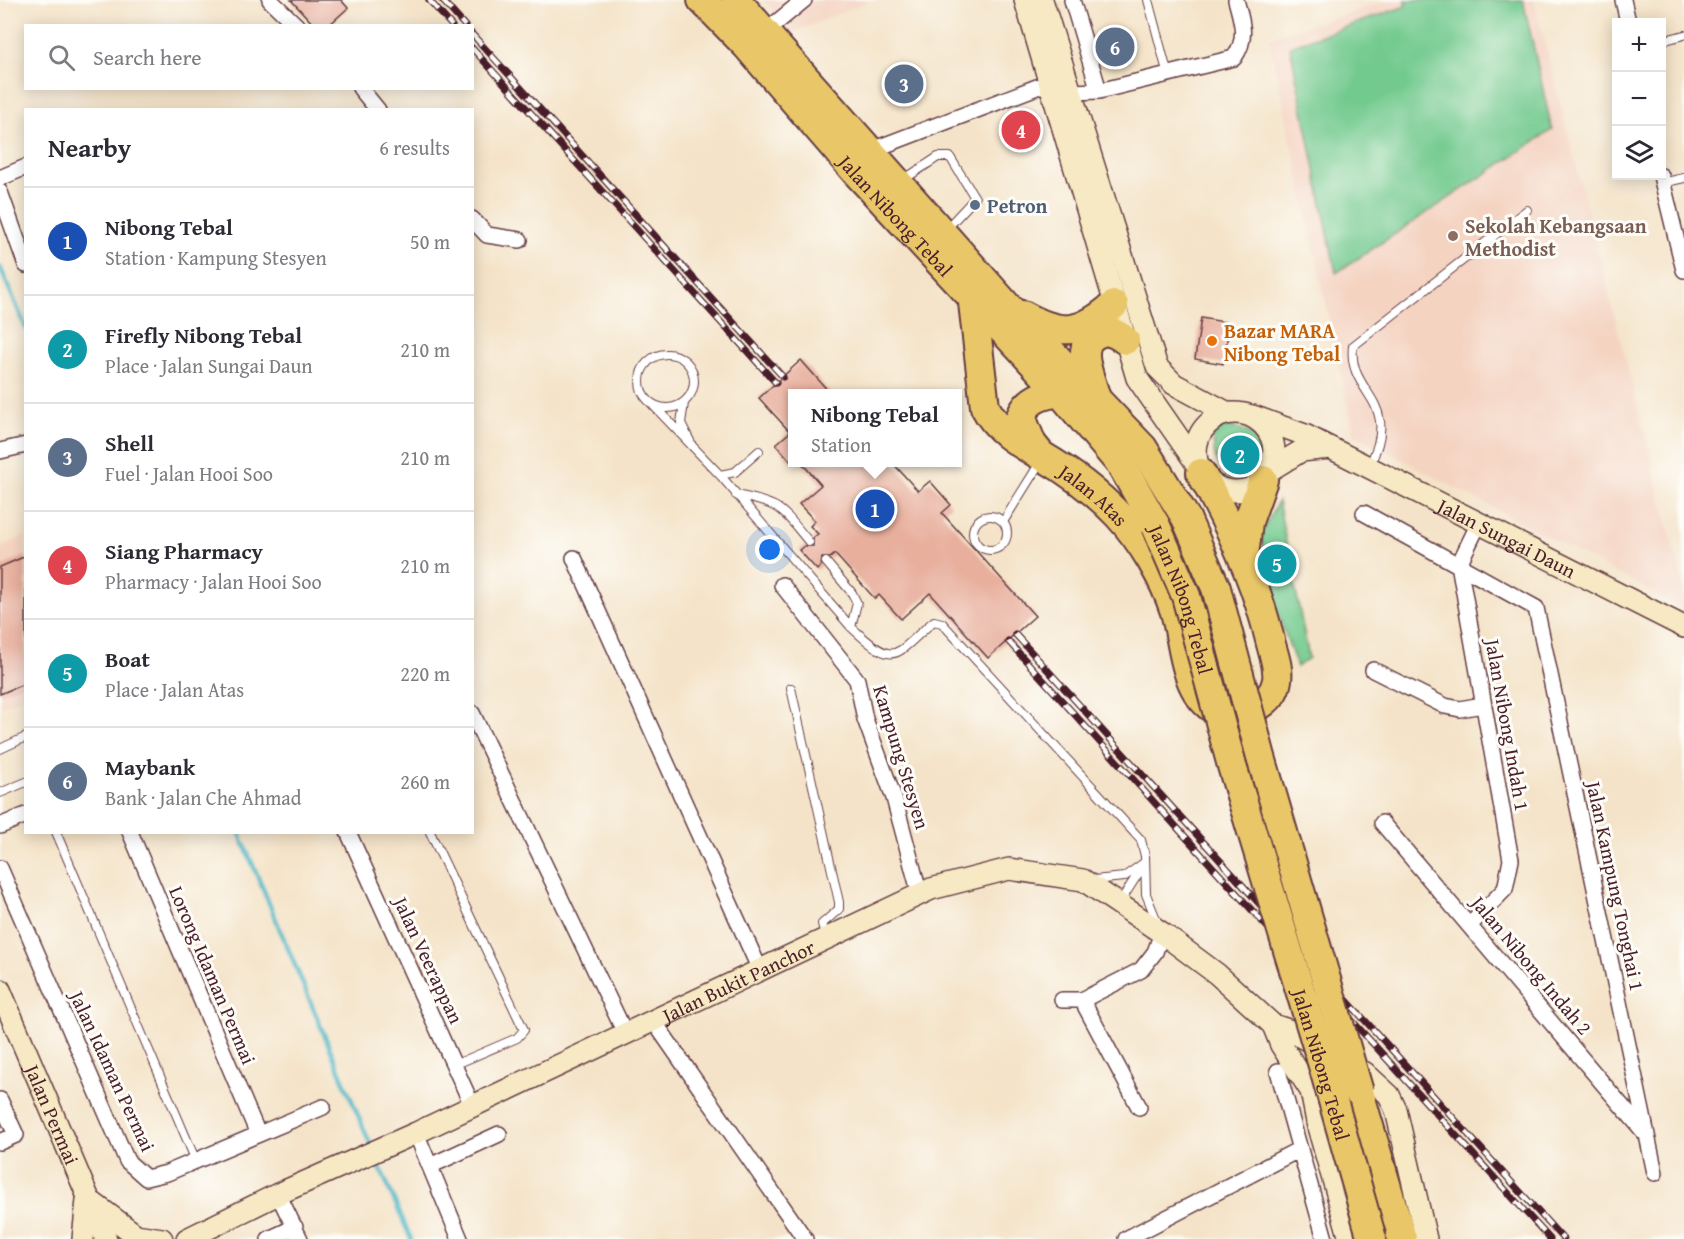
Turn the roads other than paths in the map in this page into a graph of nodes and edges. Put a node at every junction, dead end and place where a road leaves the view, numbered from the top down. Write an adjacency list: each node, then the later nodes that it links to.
1 (270, 0): 12 (street)
2 (702, 0): 37 (highway, Jalan Nibong Tebal)
3 (736, 0): 13 (highway, Jalan Nibong Tebal)
4 (804, 0): 13 (street)
5 (1025, 0): 17 (main road, Jalan Atas)
6 (1042, 0): 20 (main road)
7 (1072, 0): 19 (street)
8 (1148, 0): 16 (lane)
9 (1236, 0): 16 (street)
10 (1623, 0): 11 (street)
11 (1627, 18)
12 (295, 24)
13 (765, 32): 22 (highway, Jalan Nibong Tebal)
14 (1684, 35): 15 (lane)
15 (1666, 40)
16 (1168, 75): 19 (street)
17 (1050, 82): 22 (street); 38 (main road, Jalan Atas)
18 (362, 90): 21 (street)
19 (1098, 91): 20 (street)
20 (1071, 92): 45 (main road)
21 (376, 108)
22 (872, 150): 28 (highway, Jalan Nibong Tebal)
23 (24, 168): 24 (street)
24 (0, 178)
25 (1684, 178): 26 (lane)
26 (1666, 179)
27 (1662, 180): 34 (street)
28 (899, 182): 32 (highway, Jalan Nibong Tebal); 32 (lane)
29 (0, 192): 35 (street)
30 (1527, 210): 53 (lane)
31 (474, 221): 33 (street)
32 (943, 232): 39 (highway, Jalan Nibong Tebal)
33 (520, 240)
34 (1680, 247): 36 (street)
35 (24, 260)
36 (1684, 270)
37 (972, 294): 41 (highway, Jalan Nibong Tebal); 52 (highway)
38 (1114, 305): 39 (highway); 40 (main road, Jalan Atas)
39 (1008, 307): 42 (highway, Jalan Nibong Tebal)
40 (1125, 340): 42 (highway); 54 (main road, Jalan Atas)
41 (1060, 392): 52 (highway); 129 (highway, Jalan Nibong Tebal, bridge)
42 (1096, 398): 130 (highway, Jalan Nibong Tebal, bridge)
43 (650, 402): 44 (lane); 44 (lane); 49 (lane)
44 (684, 403): 49 (lane)
45 (1228, 413): 46 (main road); 54 (main road)
46 (1253, 416): 48 (main road, Jalan Sungai Daun); 56 (main road)
47 (24, 445): 50 (street)
48 (1330, 448): 53 (main road, Jalan Sungai Daun); 56 (main road)
49 (694, 450): 55 (lane)
50 (0, 451)
51 (759, 451): 55 (lane)
52 (1043, 457): 59 (lane); 63 (highway, Jalan Atas)
53 (1369, 467): 60 (main road, Jalan Sungai Daun)
54 (1199, 468): 56 (main road); 63 (highway, Jalan Atas)
55 (720, 475): 57 (lane)
56 (1266, 475): 63 (highway, Jalan Atas)
57 (736, 495): 61 (lane); 67 (lane)
58 (1364, 513): 65 (street)
59 (1003, 522): 59 (lane)
60 (1479, 523): 65 (street); 68 (main road, Jalan Sungai Daun)
61 (809, 542)
62 (574, 558): 92 (street)
63 (1244, 558)
64 (826, 562): 67 (lane)
65 (1459, 564): 71 (street, Jalan Nibong Indah 1); 110 (street, Jalan Kampung Tonghai 1)
66 (782, 585): 87 (street, Kampung Stesyen)
67 (851, 627): 84 (lane)
68 (1684, 627)
69 (1372, 670): 71 (street)
70 (791, 688): 91 (lane)
71 (1482, 705): 89 (street, Jalan Nibong Indah 1)
72 (474, 717): 98 (street)
73 (24, 738): 74 (lane)
74 (0, 749)
75 (24, 783): 76 (lane)
76 (0, 793)
77 (24, 816): 79 (street)
78 (1382, 823): 89 (street, Jalan Nibong Indah 2)
79 (0, 826)
80 (57, 834): 113 (lane)
81 (131, 834): 108 (street, Lorong Idaman Permai)
82 (349, 834): 100 (street, Jalan Veerappan)
83 (431, 834): 100 (lane)
84 (1145, 862): 86 (lane); 88 (lane); 90 (lane)
85 (0, 868): 113 (street, Jalan Idaman Permai)
86 (1083, 880): 87 (main road, Jalan Bukit Panchor); 88 (main road, Jalan Bukit Panchor)
87 (920, 895): 91 (main road, Jalan Bukit Panchor)
88 (1119, 903): 90 (main road, Jalan Bukit Panchor)
89 (1470, 925): 110 (street, Jalan Nibong Indah 2)
90 (1162, 933): 95 (street); 97 (main road, Jalan Bukit Panchor)
91 (827, 938): 92 (main road, Jalan Bukit Panchor)
92 (760, 970): 96 (main road, Jalan Bukit Panchor)
93 (0, 990): 117 (main road, Jalan Permai)
94 (1062, 1000): 95 (street)
95 (1082, 1000): 106 (street)
96 (653, 1020): 98 (main road, Jalan Bukit Panchor); 125 (street)
97 (1274, 1025): 99 (main road, Jalan Bukit Panchor); 102 (main road, Jalan Bukit Panchor)
98 (625, 1033): 104 (main road, Jalan Bukit Panchor)
99 (1349, 1061): 102 (main road); 131 (main road, Jalan Bukit Panchor)
100 (454, 1065): 104 (street, Jalan Veerappan)
101 (1278, 1071): 112 (street)
102 (1311, 1091): 128 (main road, Jalan Bukit Panchor)
103 (0, 1100): 111 (street)
104 (472, 1105): 107 (main road, Jalan Bukit Panchor)
105 (323, 1107): 108 (street, Jalan Idaman Permai)
106 (1139, 1107)
107 (416, 1133): 114 (street); 116 (main road, Jalan Bukit Panchor)
108 (258, 1134): 113 (street, Jalan Idaman Permai)
109 (499, 1134): 114 (street)
110 (1647, 1136): 115 (street, Jalan Kampung Tonghai 1)
111 (0, 1142)
112 (1300, 1149): 126 (street); 127 (street)
113 (196, 1161)
114 (430, 1166): 124 (street)
115 (1655, 1173)
116 (278, 1194): 118 (street); 122 (main road, Jalan Bukit Panchor)
117 (88, 1199): 119 (main road); 120 (main road, Jalan Permai); 121 (main road)
118 (298, 1233): 123 (street)
119 (83, 1239)
120 (106, 1239)
121 (162, 1239)
122 (188, 1239)
123 (269, 1239)
124 (460, 1239)
125 (805, 1239)
126 (1126, 1239)
127 (1325, 1239)
128 (1350, 1239)
129 (1372, 1239)
130 (1402, 1239)
131 (1426, 1239)

